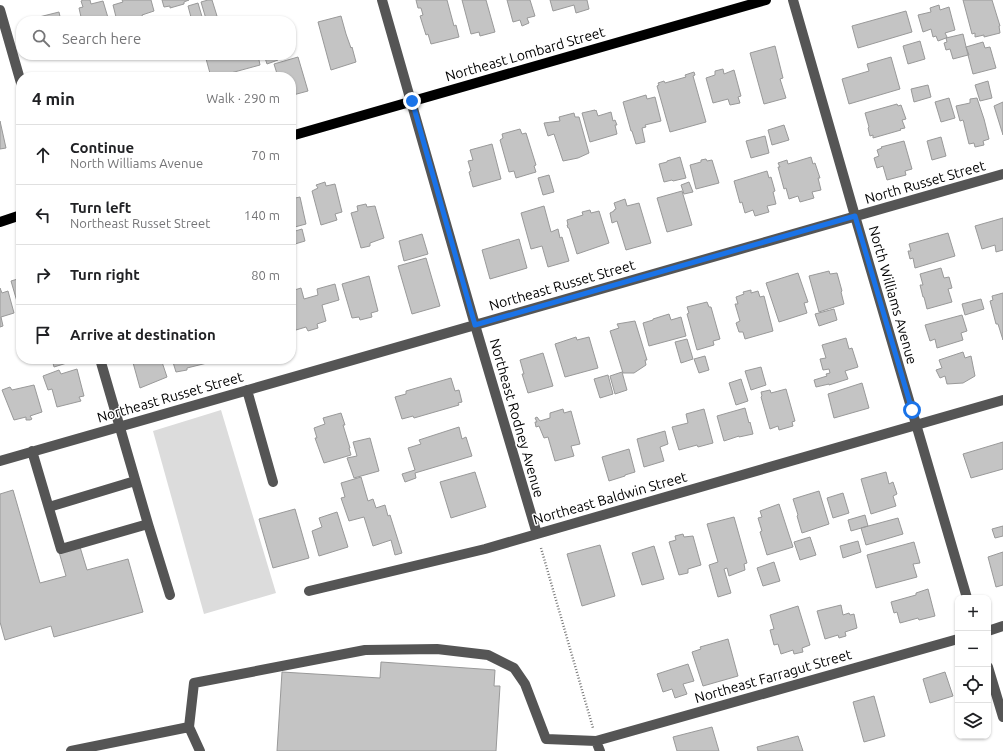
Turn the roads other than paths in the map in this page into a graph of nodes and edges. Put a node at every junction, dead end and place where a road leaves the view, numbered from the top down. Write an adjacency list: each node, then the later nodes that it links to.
1 (382, 0): 6 (street, Northeast Rodney Avenue)
2 (766, 0): 6 (main road, Northeast Lombard Street)
3 (793, 0): 9 (street, North Williams Avenue)
4 (0, 10): 5 (street)
5 (18, 72)
6 (412, 101): 7 (main road, Northeast Lombard Street); 12 (street, Northeast Rodney Avenue)
7 (296, 135)
8 (1003, 174): 9 (street, North Russet Street)
9 (855, 216): 12 (street, Northeast Russet Street); 16 (street, North Williams Avenue)
10 (16, 217): 11 (main road)
11 (0, 222)
12 (475, 325): 14 (street, Northeast Russet Street); 24 (street, Northeast Rodney Avenue)
13 (101, 364): 17 (street)
14 (247, 390): 17 (street, Northeast Russet Street); 21 (street)
15 (1003, 400): 16 (street, Northeast Baldwin Street)
16 (916, 424): 24 (street, Northeast Baldwin Street); 27 (street, North Williams Avenue)
17 (120, 426): 18 (street, Northeast Russet Street); 20 (street)
18 (32, 451): 19 (street, Northeast Russet Street); 22 (street)
19 (0, 461)
20 (136, 481): 22 (street); 23 (street)
21 (273, 482)
22 (48, 507): 23 (street)
23 (148, 524): 26 (street)
24 (537, 534): 25 (street, Northeast Baldwin Street)
25 (309, 591)
26 (170, 595)
27 (966, 595)
28 (1003, 626): 29 (street)
29 (991, 630)
30 (955, 640): 34 (street, Northeast Farragut Street)
31 (991, 677): 32 (street)
32 (1003, 717)
33 (189, 727): 34 (street, Northeast Farragut Street); 35 (street); 36 (street)
34 (596, 741): 37 (street)
35 (71, 751)
36 (200, 751)
37 (600, 751)

